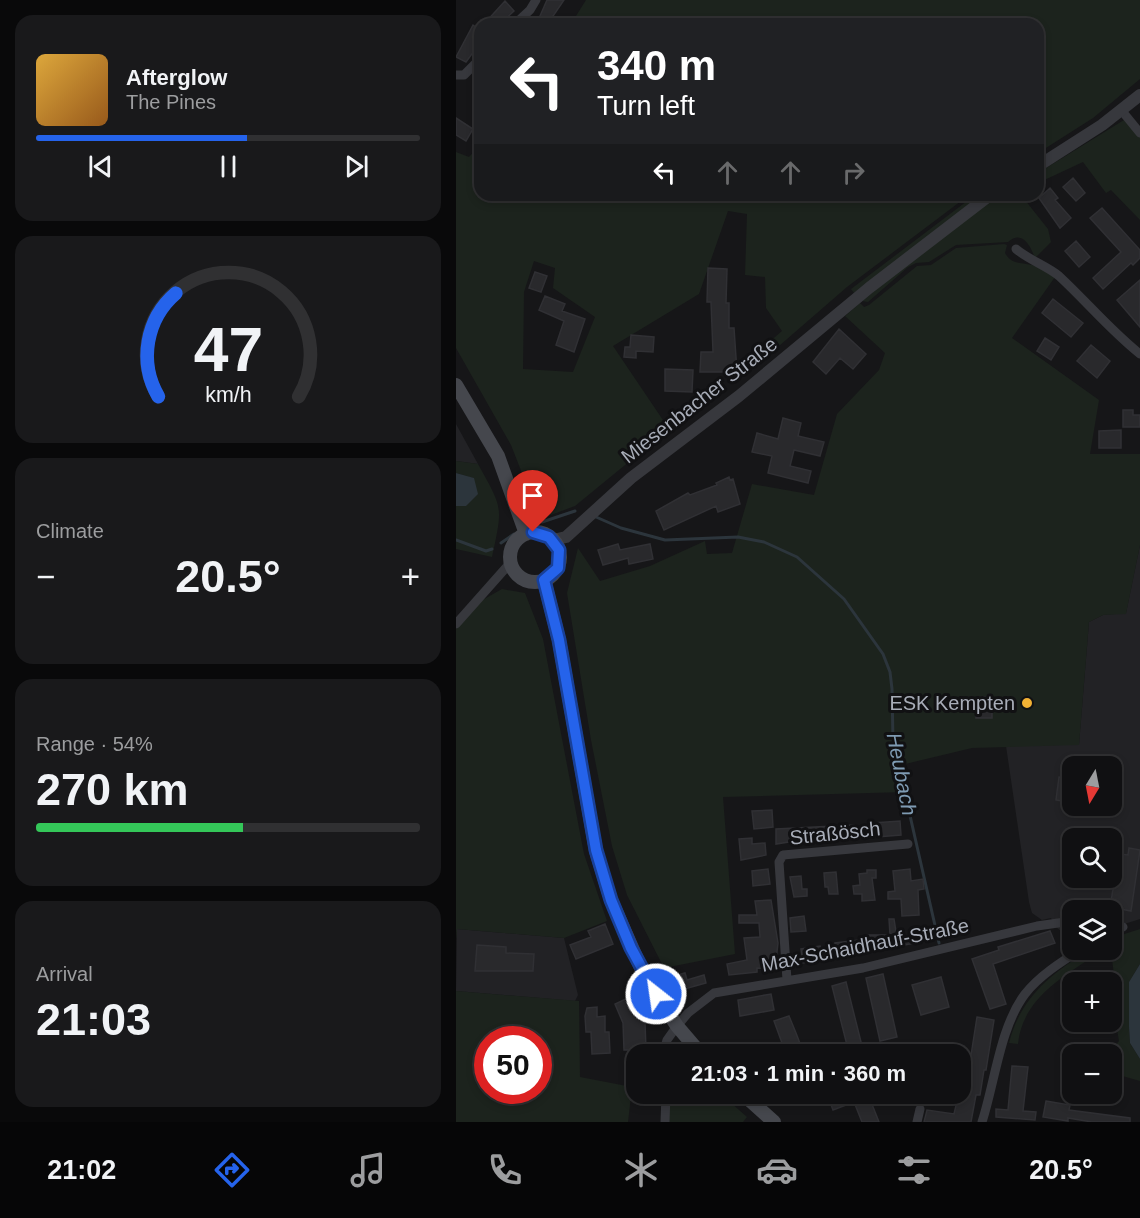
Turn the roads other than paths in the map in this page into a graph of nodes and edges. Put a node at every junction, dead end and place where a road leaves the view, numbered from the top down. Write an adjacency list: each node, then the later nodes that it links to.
1 (536, 0): 2 (street)
2 (521, 18)
3 (474, 65): 4 (street)
4 (456, 75)
5 (1140, 95): 6 (street)
6 (1122, 111): 7 (street); 8 (street)
7 (1140, 133)
8 (1044, 161)
9 (982, 201): 14 (street, Miesenbacher Straße)
10 (1016, 249): 11 (street)
11 (1140, 354)
12 (456, 385): 13 (main road)
13 (526, 534): 14 (main road); 15 (main road)
14 (554, 540): 16 (main road)
15 (511, 562): 16 (main road); 17 (street)
16 (544, 580): 22 (main road)
17 (456, 624)
18 (908, 844): 21 (street, Straßösch)
19 (1062, 922): 21 (street, Max-Schaidhauf-Straße)
20 (1065, 960): 31 (street)
21 (787, 980): 22 (street, Max-Schaidhauf-Straße)
22 (680, 1029): 23 (street, Max-Schaidhauf-Straße); 24 (main road)
23 (666, 1044)
24 (692, 1044)
25 (666, 1104): 28 (street)
26 (754, 1104): 29 (main road)
27 (920, 1109): 30 (street)
28 (665, 1122)
29 (774, 1122)
30 (917, 1122)
31 (982, 1122)

